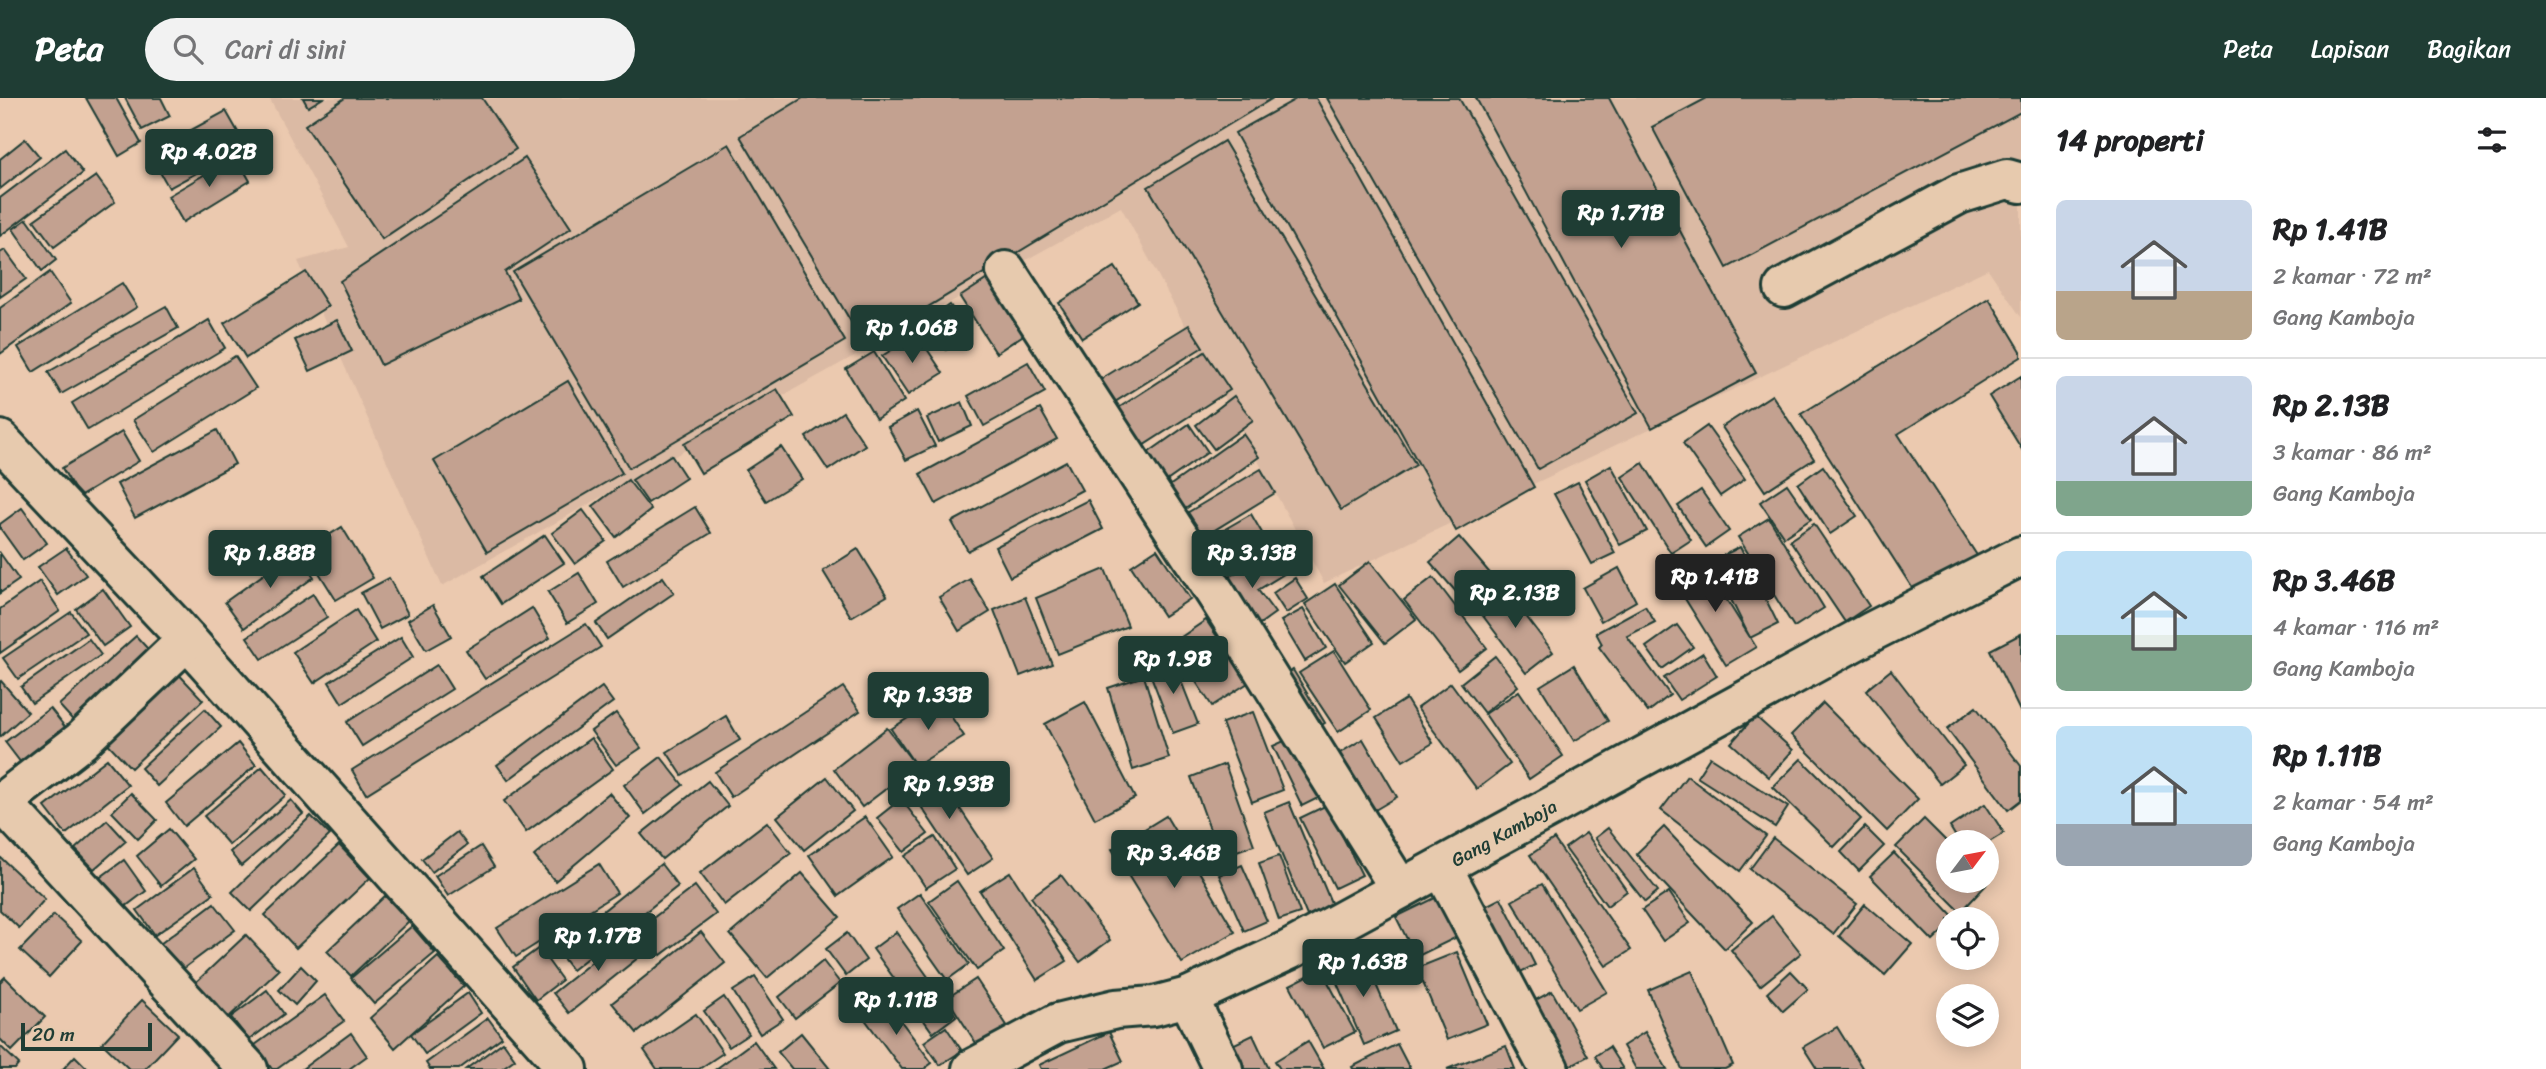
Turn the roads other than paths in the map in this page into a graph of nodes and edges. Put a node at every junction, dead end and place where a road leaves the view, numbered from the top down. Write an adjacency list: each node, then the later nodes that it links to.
1 (2021, 183): 3 (street)
2 (1006, 271): 9 (street)
3 (1784, 288)
4 (0, 440): 6 (street)
5 (2021, 556): 8 (street, Gang Kamboja)
6 (187, 640): 7 (street); 12 (street)
7 (1, 803): 11 (street)
8 (1441, 867): 9 (street, Gang Kamboja); 15 (street)
9 (1400, 889): 10 (street, Gang Kamboja)
10 (1188, 997): 13 (street, Gang Kamboja); 14 (street)
11 (248, 1069)
12 (568, 1069)
13 (972, 1069)
14 (1223, 1069)
15 (1549, 1069)

